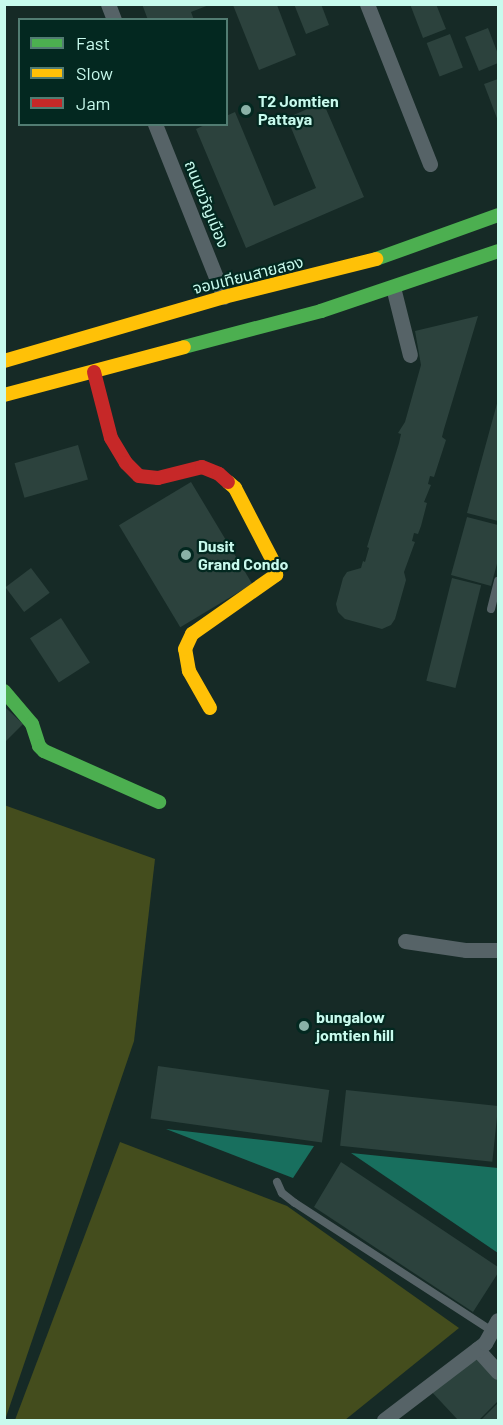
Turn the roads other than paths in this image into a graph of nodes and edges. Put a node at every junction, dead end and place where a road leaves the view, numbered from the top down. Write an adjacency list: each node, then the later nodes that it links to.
1 (366, 4): 3 (street)
2 (156, 126): 7 (street, ถนนขวัญเมือง)
3 (430, 164)
4 (498, 215): 7 (main road, จอมเทียนสายสอง)
5 (498, 251): 6 (main road)
6 (393, 287): 8 (street); 10 (main road)
7 (224, 297): 9 (main road, จอมเทียนสายสอง)
8 (410, 355)
9 (4, 361)
10 (94, 372): 11 (main road); 15 (main road)
11 (4, 395)
12 (498, 581): 13 (lane)
13 (490, 609)
14 (4, 691): 16 (main road)
15 (210, 708)
16 (159, 802)
17 (405, 941): 18 (street)
18 (498, 950)
19 (277, 1182): 20 (lane)
20 (495, 1326): 21 (street)
21 (477, 1349): 22 (street); 23 (street)
22 (498, 1372)
23 (384, 1420)

